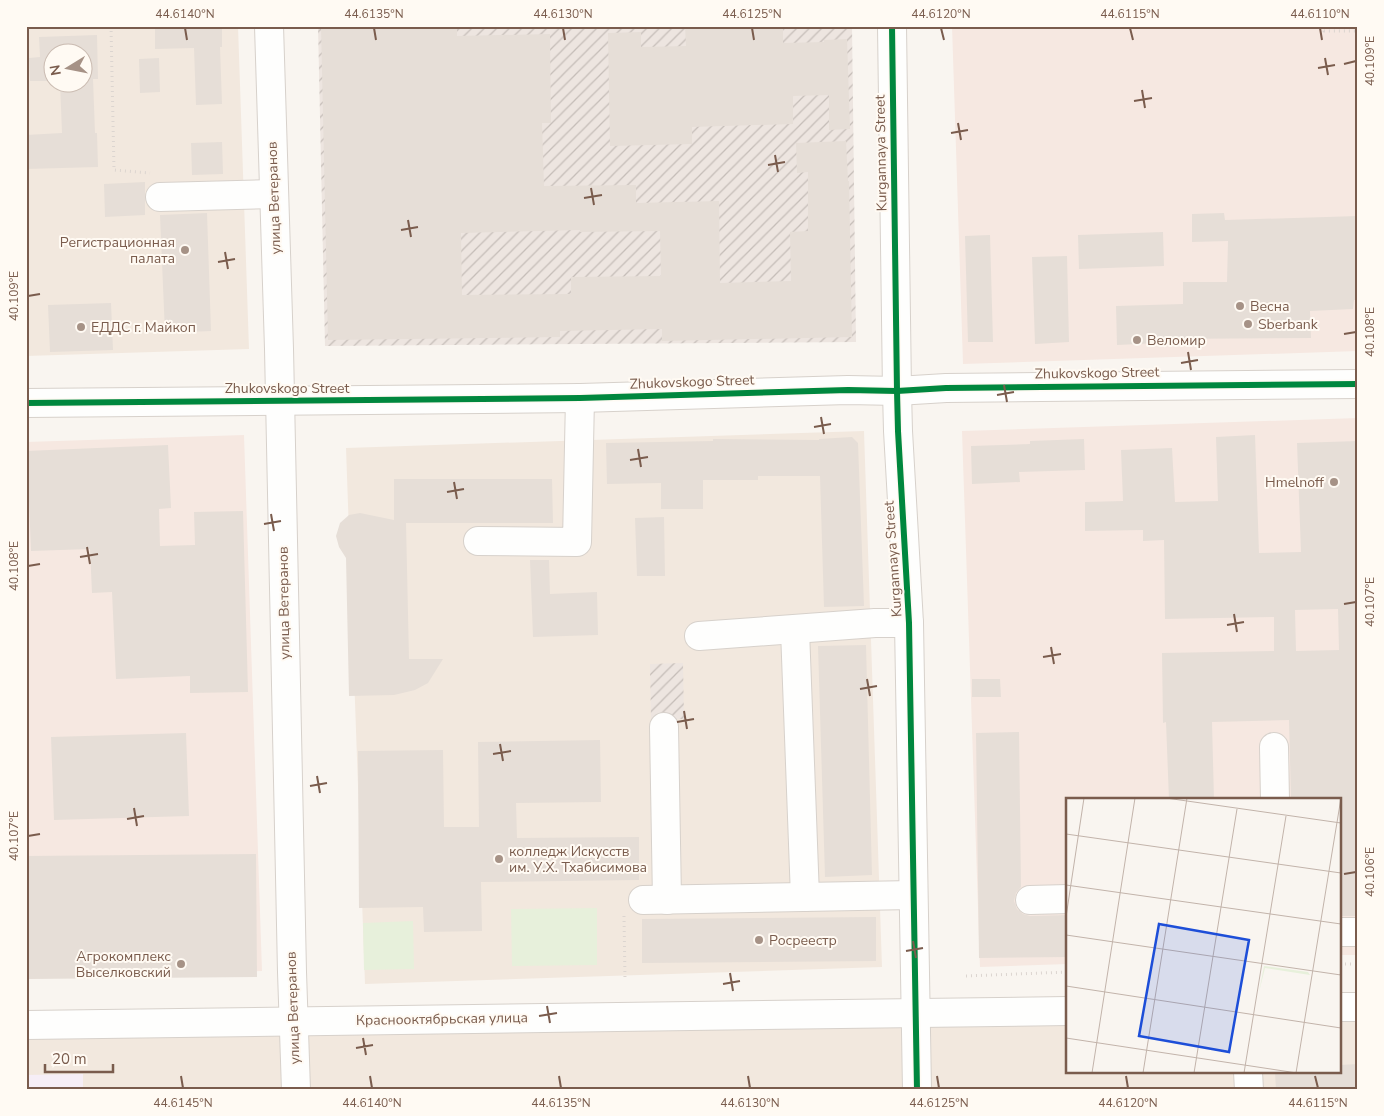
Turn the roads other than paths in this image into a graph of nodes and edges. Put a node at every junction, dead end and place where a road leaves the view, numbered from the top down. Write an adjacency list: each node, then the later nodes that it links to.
1 (269, 26): 3 (street, улица Ветеранов)
2 (892, 26): 6 (street, Kurgannaya Street)
3 (274, 194): 4 (street); 8 (street, улица Ветеранов)
4 (160, 197)
5 (1358, 384): 6 (street, Zhukovskogo Street)
6 (896, 391): 7 (street, Zhukovskogo Street); 11 (street, Kurgannaya Street)
7 (580, 398): 8 (street, Zhukovskogo Street); 10 (street)
8 (280, 400): 9 (street, Zhukovskogo Street); 27 (street, улица Ветеранов)
9 (26, 403)
10 (478, 541)
11 (910, 623): 12 (street); 17 (street, Kurgannaya Street)
12 (794, 630): 13 (street); 18 (street)
13 (698, 636)
14 (664, 727): 18 (street)
15 (1274, 746): 16 (street)
16 (1275, 798)
17 (913, 895): 18 (street); 26 (street, Kurgannaya Street)
18 (805, 897)
19 (1066, 899): 20 (street)
20 (1030, 900)
21 (1342, 932): 22 (street)
22 (1358, 932)
23 (1342, 1007): 24 (street)
24 (1358, 1007)
25 (1066, 1011): 26 (street, Краснооктябрьская улица)
26 (915, 1013): 27 (street, Краснооктябрьская улица); 31 (street, Kurgannaya Street)
27 (294, 1021): 28 (street, Краснооктябрьская улица); 30 (street, улица Ветеранов)
28 (26, 1025)
29 (1248, 1074): 32 (street)
30 (296, 1090)
31 (917, 1090)
32 (1249, 1090)

